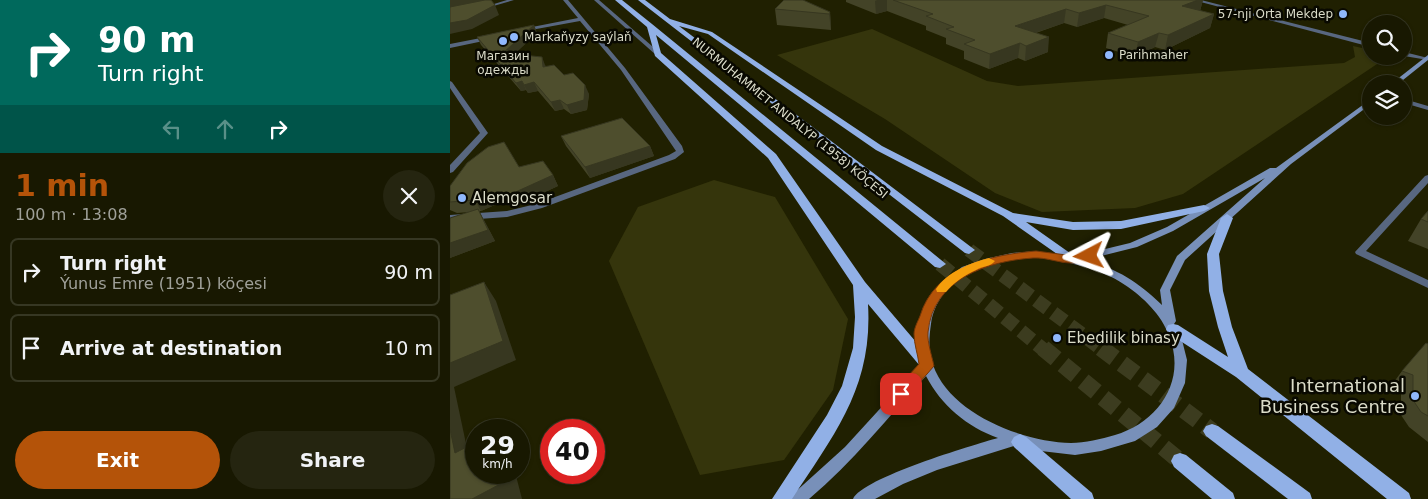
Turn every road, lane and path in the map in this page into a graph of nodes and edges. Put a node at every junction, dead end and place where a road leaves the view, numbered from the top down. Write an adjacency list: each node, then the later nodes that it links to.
1 (512, 0): 7 (street)
2 (565, 0): 8 (street)
3 (596, 0): 15 (street)
4 (618, 0): 10 (main road, NURMUHAMMET ANDALYP (1958) KÖÇESI)
5 (641, 0): 9 (main road, NURMUHAMMET ANDALYP (1958) KÖÇESI)
6 (1195, 0): 13 (street)
7 (475, 10)
8 (582, 19): 11 (street); 30 (street)
9 (670, 21): 29 (main road); 32 (main road, NURMUHAMMET ANDALYP (1958) KÖÇESI)
10 (650, 25): 15 (main road); 34 (main road, NURMUHAMMET ANDALYP (1958) KÖÇESI)
11 (516, 32)
12 (497, 36): 14 (street)
13 (1362, 43)
14 (450, 46)
15 (658, 54): 36 (main road)
16 (1412, 55): 17 (street)
17 (1427, 58): 18 (street)
18 (1405, 75)
19 (450, 83): 23 (street)
20 (1412, 103): 22 (street)
21 (1362, 108): 25 (street)
22 (1428, 108)
23 (463, 156): 24 (street); 26 (street)
24 (450, 158)
25 (1288, 162): 28 (street); 31 (street)
26 (450, 170)
27 (1428, 178): 35 (street)
28 (1204, 208): 29 (main road); 33 (street)
29 (1007, 214): 33 (main road)
30 (450, 218)
31 (1227, 218): 37 (street); 39 (main road)
32 (969, 250)
33 (1072, 259): 37 (street); 38 (street)
34 (940, 264)
35 (1428, 284)
36 (860, 285): 38 (main road); 43 (main road)
37 (1172, 327): 39 (main road); 41 (street)
38 (926, 364): 41 (street); 44 (street)
39 (1242, 373): 49 (main road)
40 (1212, 431): 48 (main road)
41 (1017, 441): 45 (street); 46 (main road)
42 (1180, 461): 47 (main road)
43 (781, 499)
44 (798, 499)
45 (861, 499)
46 (1085, 499)
47 (1226, 499)
48 (1303, 499)
49 (1402, 499)

